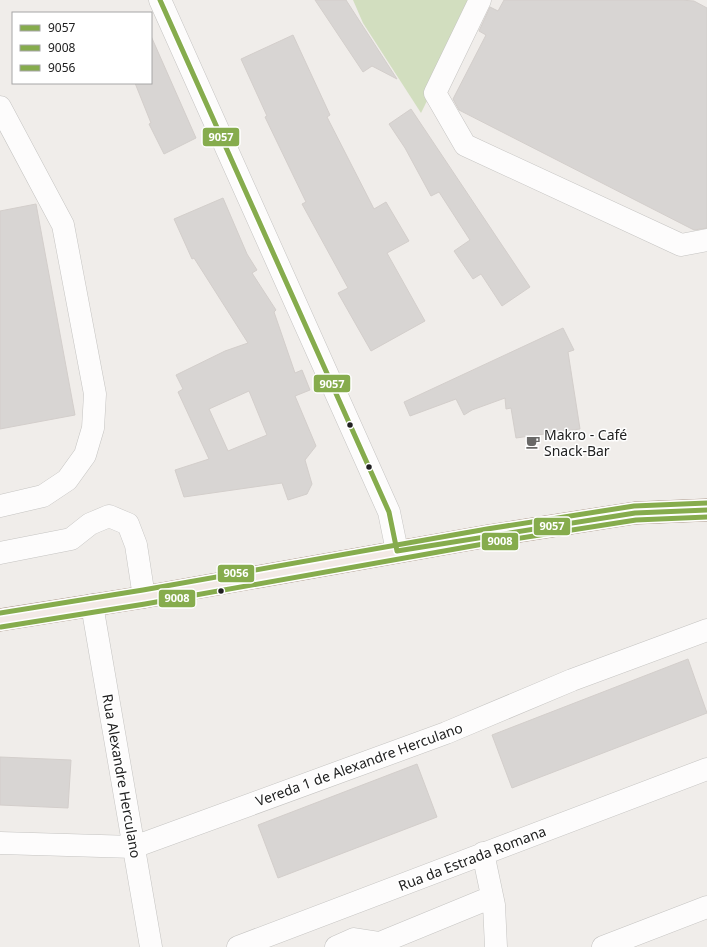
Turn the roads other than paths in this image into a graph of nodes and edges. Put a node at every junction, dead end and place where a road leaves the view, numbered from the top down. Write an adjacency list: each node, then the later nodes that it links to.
1 (160, 0): 7 (street)
2 (480, 0): 4 (street)
3 (0, 107): 5 (street)
4 (707, 240)
5 (0, 506)
6 (707, 510): 7 (main road)
7 (397, 551): 9 (main road)
8 (0, 553): 9 (street)
9 (144, 597): 10 (main road)
10 (92, 606): 11 (main road); 15 (street, Rua Alexandre Herculano)
11 (0, 620)
12 (707, 630): 15 (street, Vereda 1 de Alexandre Herculano)
13 (707, 769): 16 (street, Rua da Estrada Romana)
14 (0, 843): 15 (street, Vereda 1 de Alexandre Herculano)
15 (134, 847): 20 (street, Rua Alexandre Herculano)
16 (483, 853): 17 (street); 21 (street, Rua da Estrada Romana)
17 (492, 897): 19 (street); 23 (street)
18 (707, 907): 24 (street)
19 (380, 945): 22 (street)
20 (151, 947)
21 (238, 947)
22 (336, 947)
23 (496, 947)
24 (604, 947)

